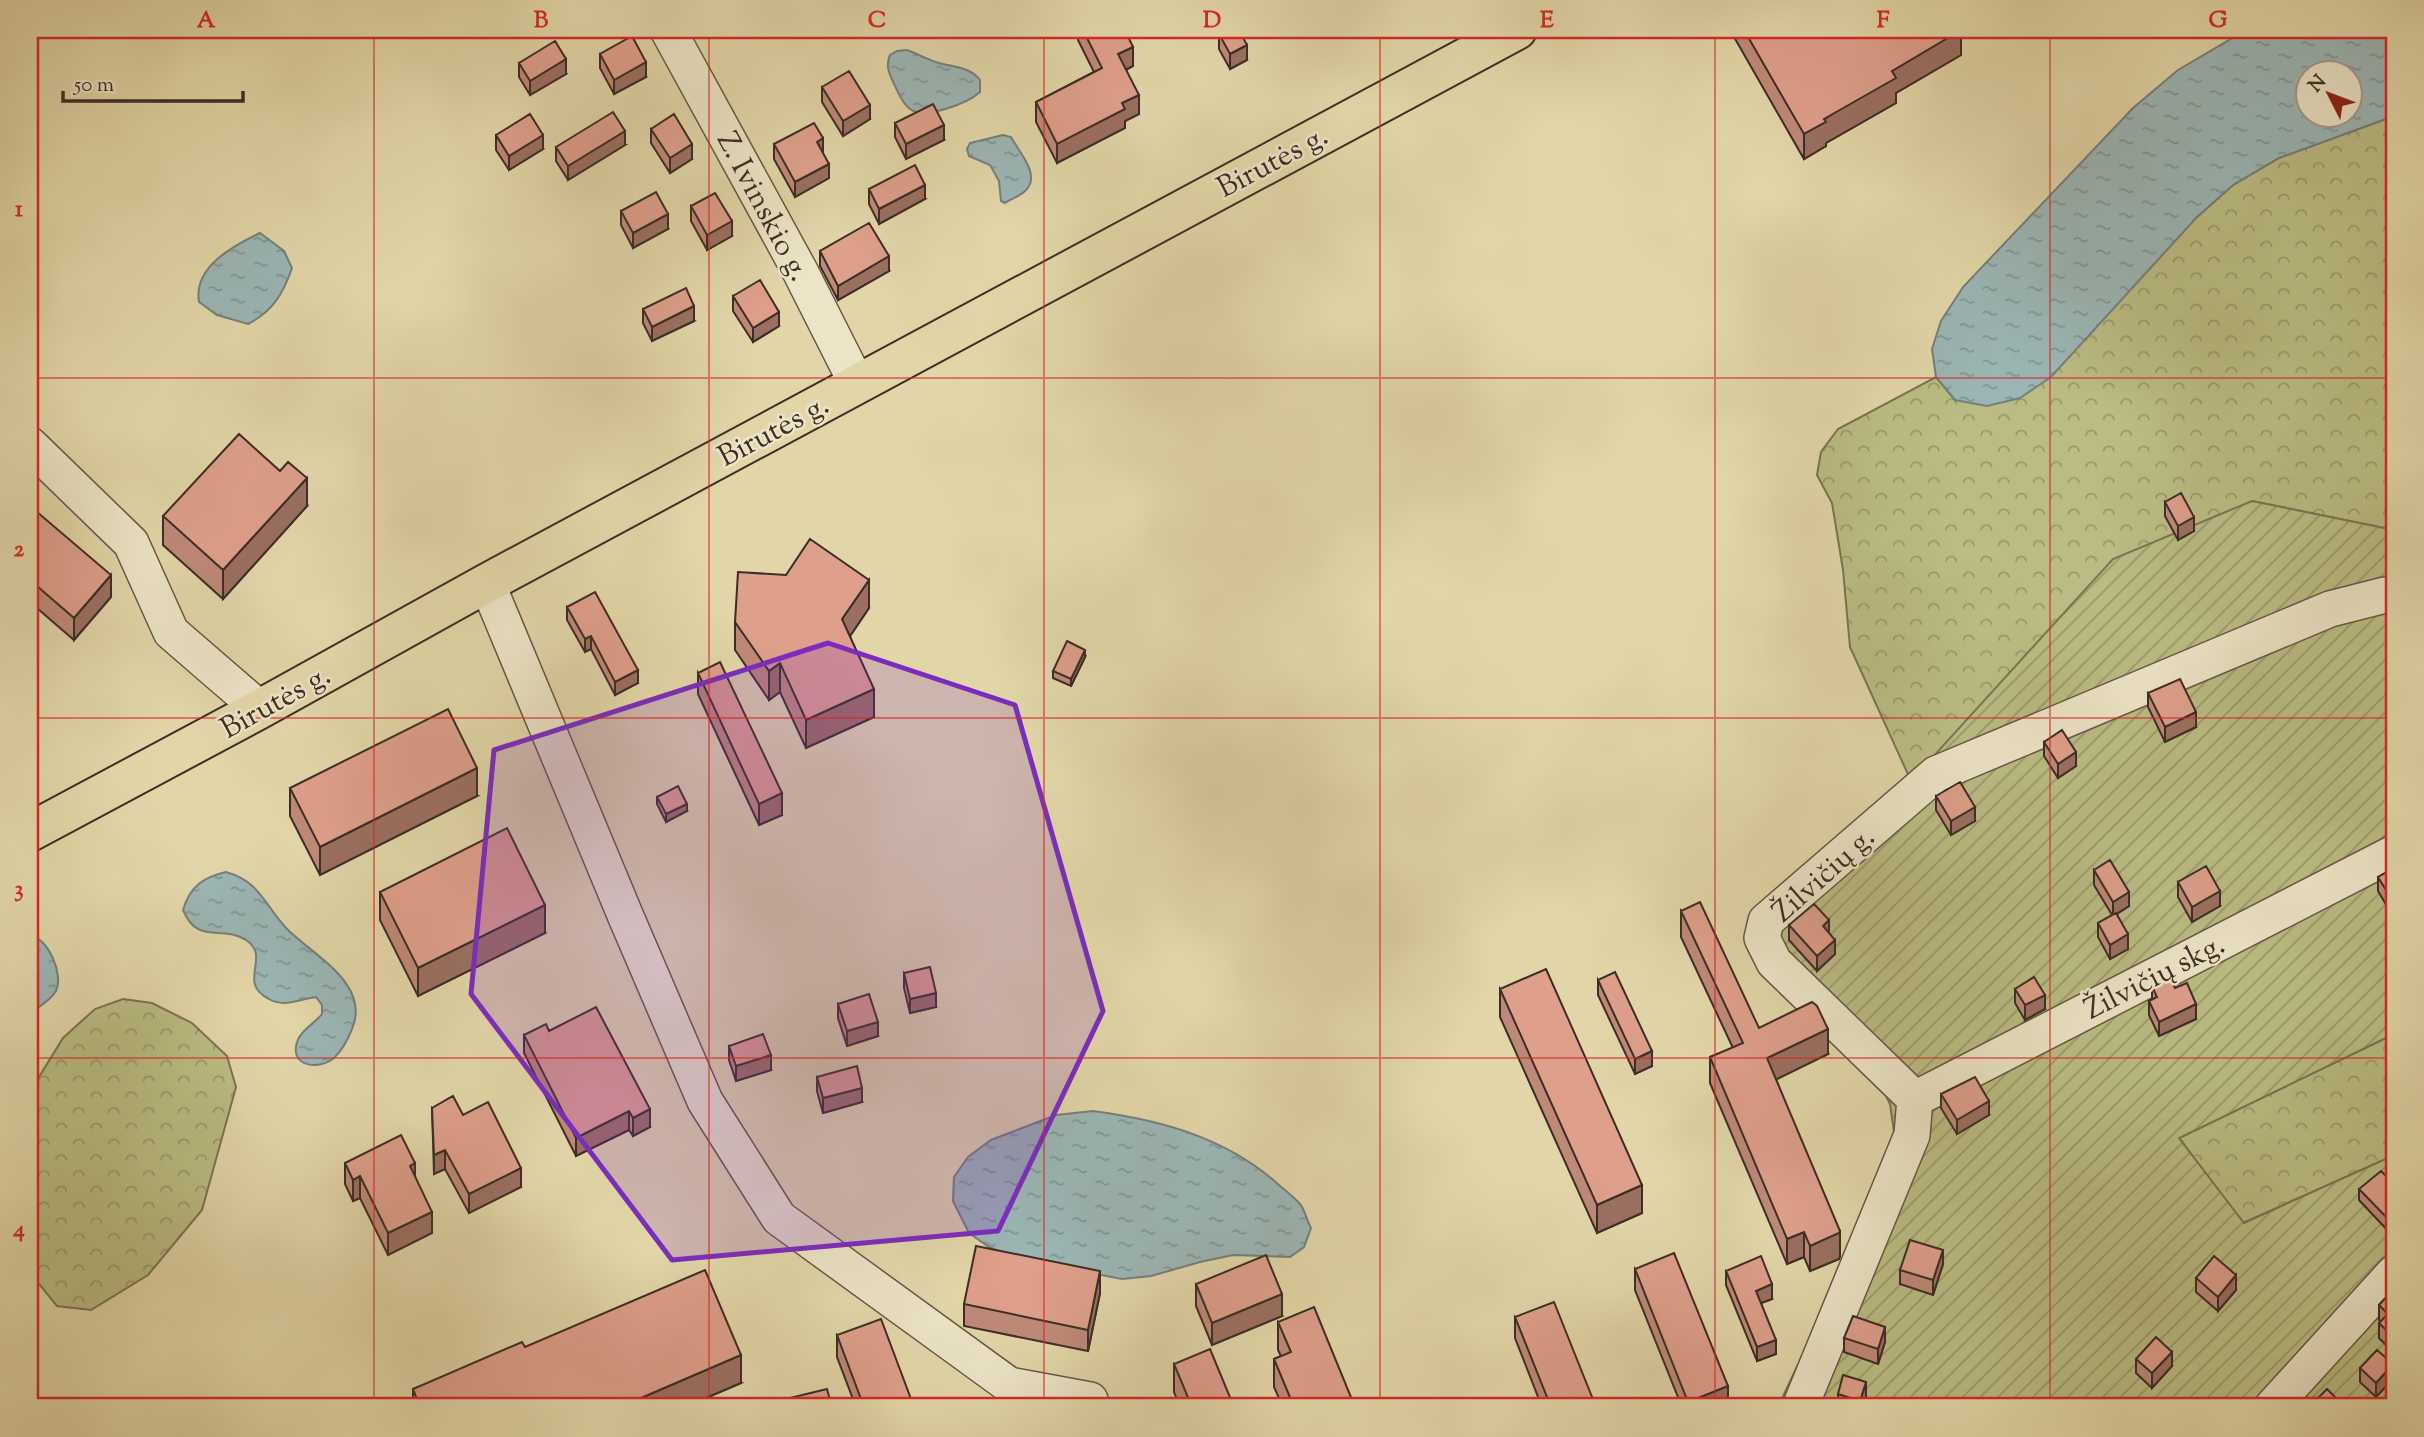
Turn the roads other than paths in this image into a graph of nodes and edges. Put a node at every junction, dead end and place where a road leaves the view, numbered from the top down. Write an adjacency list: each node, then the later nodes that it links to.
1 (668, 30): 3 (street, Z. Ivinskio g.)
2 (1517, 30): 3 (main road, Birutės g.)
3 (857, 384): 5 (main road, Birutės g.)
4 (30, 444): 7 (street)
5 (487, 583): 7 (main road, Birutės g.); 12 (street)
6 (2394, 595): 10 (street, Žilvičių g.)
7 (260, 709): 8 (main road, Birutės g.)
8 (30, 832)
9 (2394, 853): 10 (street, Žilvičių skg.)
10 (1915, 1099): 13 (street)
11 (2394, 1273): 14 (street)
12 (1090, 1400)
13 (1800, 1407)
14 (2272, 1407)

